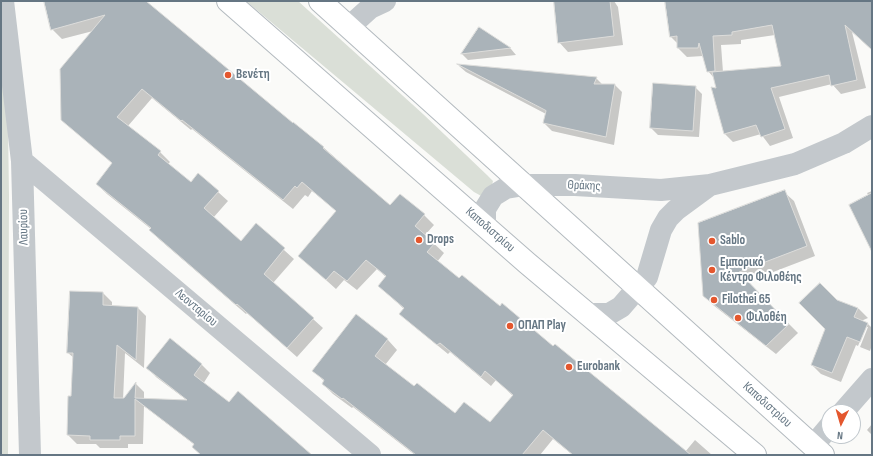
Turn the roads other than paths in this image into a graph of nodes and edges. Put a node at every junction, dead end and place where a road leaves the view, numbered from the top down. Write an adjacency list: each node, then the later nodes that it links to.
1 (3, 1): 7 (street, Λαυρίου)
2 (228, 1): 10 (main road, Καποδιστρίου)
3 (320, 1): 5 (main road, Καποδιστρίου)
4 (384, 1): 5 (street)
5 (349, 27): 8 (main road, Καποδιστρίου)
6 (872, 126): 9 (street, Θράκης)
7 (22, 161): 16 (street, Λαυρίου); 17 (street, Λεονταρίου)
8 (524, 185): 9 (street, Θράκης); 10 (street, Θράκης); 11 (main road, Καποδιστρίου)
9 (710, 186): 11 (street, Θράκης)
10 (485, 226): 12 (main road, Καποδιστρίου)
11 (638, 288): 12 (street, Θράκης); 15 (main road, Καποδιστρίου)
12 (587, 314): 18 (main road, Καποδιστρίου)
13 (872, 379): 14 (street)
14 (850, 404)
15 (818, 450)
16 (30, 455)
17 (370, 455)
18 (755, 455)

